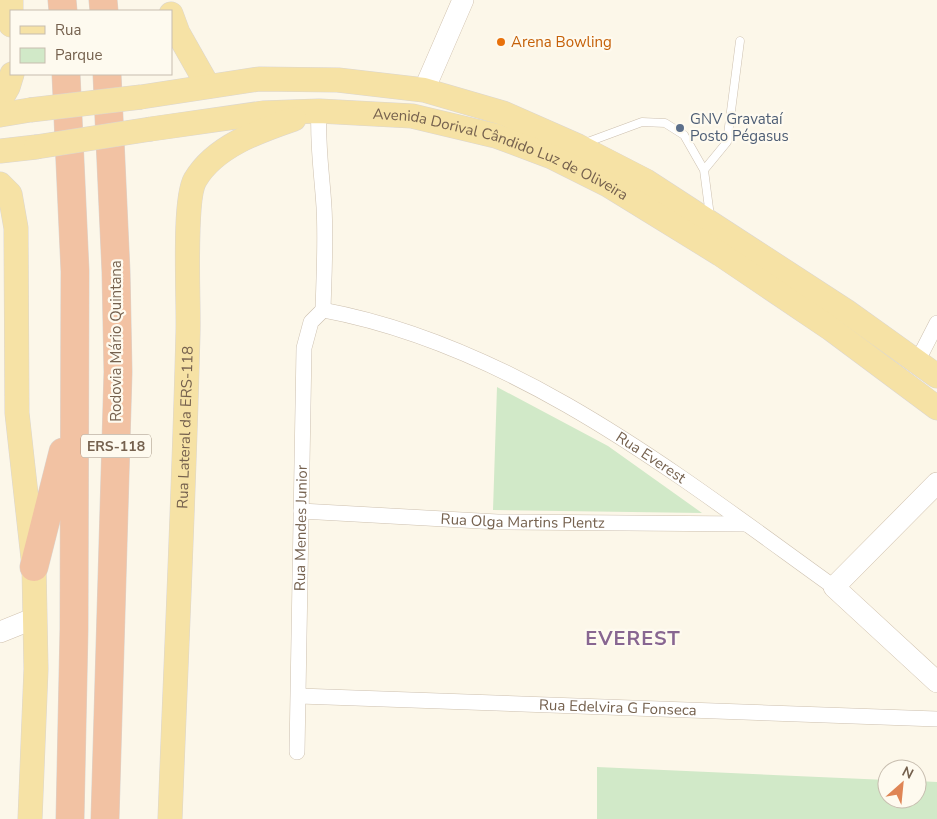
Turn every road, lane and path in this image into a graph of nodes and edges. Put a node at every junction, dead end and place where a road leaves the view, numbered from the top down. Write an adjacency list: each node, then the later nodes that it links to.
1 (463, 0): 8 (street)
2 (172, 15): 7 (main road)
3 (740, 41): 14 (lane)
4 (12, 75): 9 (main road)
5 (66, 75): 22 (highway, ERS-118)
6 (106, 75): 36 (highway, Rodovia Mário Quintana / ERS-118)
7 (208, 86): 8 (main road, Avenida Dorival Cândido Luz de Oliveira); 11 (main road, Avenida Dorival Cândido Luz de Oliveira, bridge)
8 (424, 90): 12 (main road, Avenida Dorival Cândido Luz de Oliveira)
9 (0, 101)
10 (319, 111): 13 (main road, Avenida Dorival Cândido Luz de Oliveira, bridge); 17 (street); 21 (main road, Avenida Dorival Cândido Luz de Oliveira); 37 (main road, Rua Lateral da ERS-118)
11 (0, 116)
12 (578, 146): 14 (lane); 16 (main road, Avenida Dorival Cândido Luz de Oliveira)
13 (0, 150)
14 (704, 170): 16 (lane)
15 (0, 184): 26 (main road)
16 (711, 223): 19 (main road, Avenida Dorival Cândido Luz de Oliveira)
17 (323, 310): 24 (street, Rua Mendes Junior); 25 (street, Rua Everest)
18 (937, 322): 19 (street)
19 (918, 362): 20 (main road, Avenida Dorival Cândido Luz de Oliveira)
20 (937, 376)
21 (937, 408)
22 (73, 412): 26 (highway); 35 (highway, ERS-118)
23 (937, 483): 27 (street)
24 (301, 511): 25 (street, Rua Olga Martins Plentz); 31 (street, Rua Mendes Junior)
25 (746, 524): 27 (street, Rua Everest)
26 (34, 567): 28 (main road)
27 (834, 587): 30 (street, Rua Everest)
28 (35, 618): 29 (street); 34 (main road)
29 (0, 632)
30 (937, 682)
31 (298, 696): 32 (street, Rua Edelvira G Fonseca); 33 (street, Rua Mendes Junior)
32 (937, 719)
33 (297, 752)
34 (30, 819)
35 (70, 819)
36 (105, 819)
37 (170, 819)

